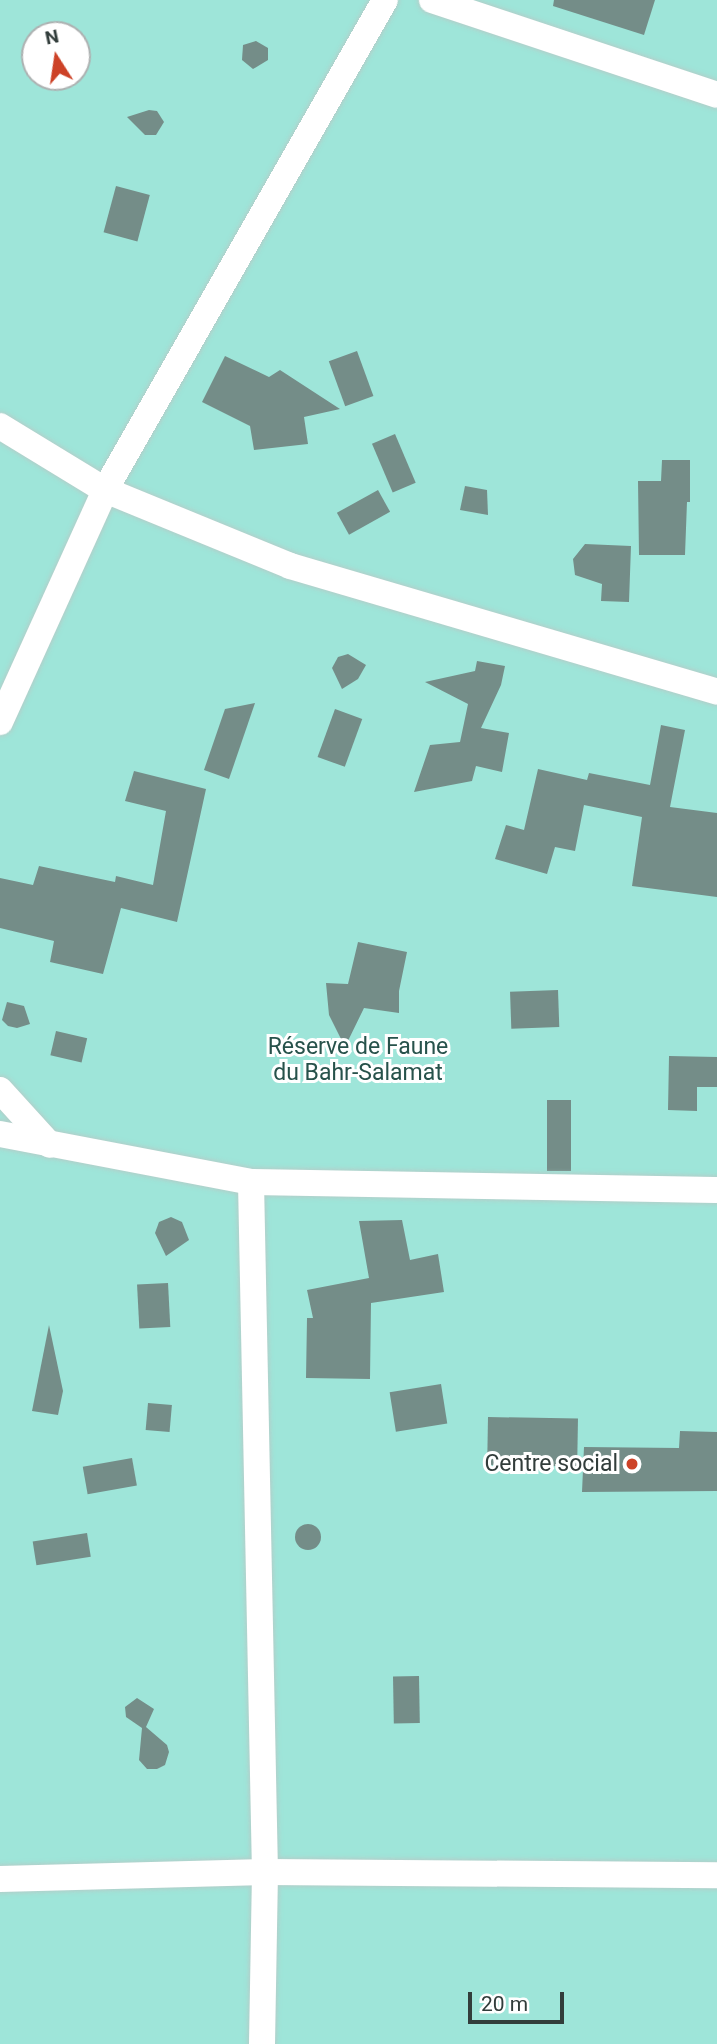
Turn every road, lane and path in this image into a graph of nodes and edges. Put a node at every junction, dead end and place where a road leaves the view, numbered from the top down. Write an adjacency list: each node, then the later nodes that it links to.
1 (385, 0): 5 (street)
2 (432, 0): 3 (street)
3 (717, 95)
4 (0, 426): 5 (street)
5 (105, 490): 6 (street); 7 (street)
6 (717, 692)
7 (0, 722)
8 (0, 1090): 10 (street)
9 (0, 1134): 10 (street)
10 (50, 1145): 11 (street)
11 (251, 1182): 12 (street); 13 (street)
12 (717, 1190)
13 (265, 1872): 14 (street); 15 (street); 16 (street)
14 (717, 1875)
15 (0, 1879)
16 (262, 2044)

